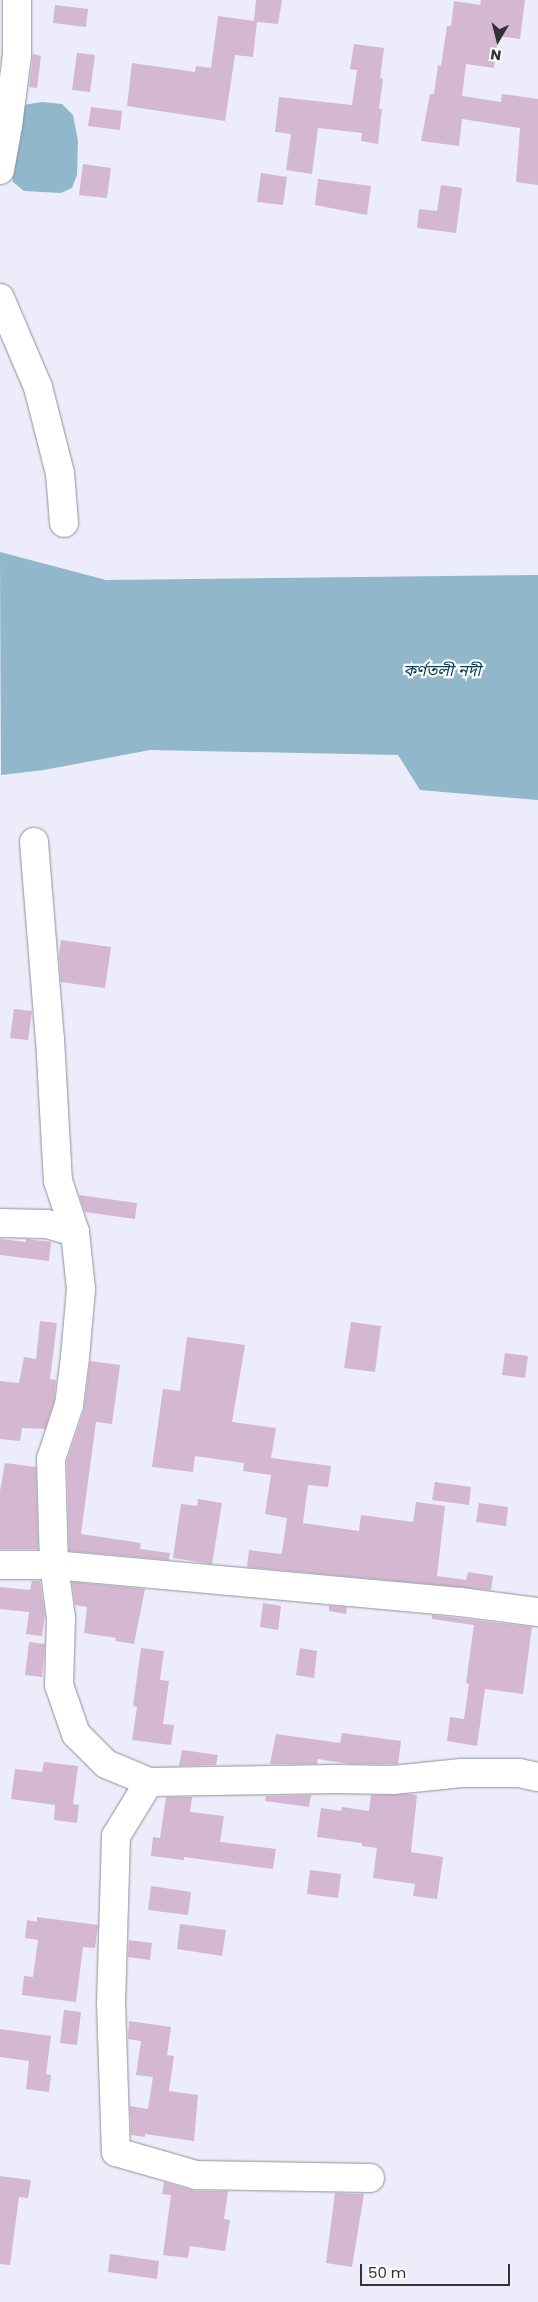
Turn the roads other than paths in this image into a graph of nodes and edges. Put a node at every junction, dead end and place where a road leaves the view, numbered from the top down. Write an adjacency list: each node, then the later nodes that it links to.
1 (17, 0): 2 (street)
2 (0, 170)
3 (0, 298): 4 (street)
4 (64, 523)
5 (34, 842): 7 (street)
6 (0, 1222): 7 (street)
7 (74, 1232): 9 (street)
8 (0, 1565): 9 (street)
9 (54, 1565): 10 (street); 12 (street)
10 (538, 1612)
11 (538, 1777): 12 (street)
12 (148, 1782): 13 (street)
13 (370, 2178)

